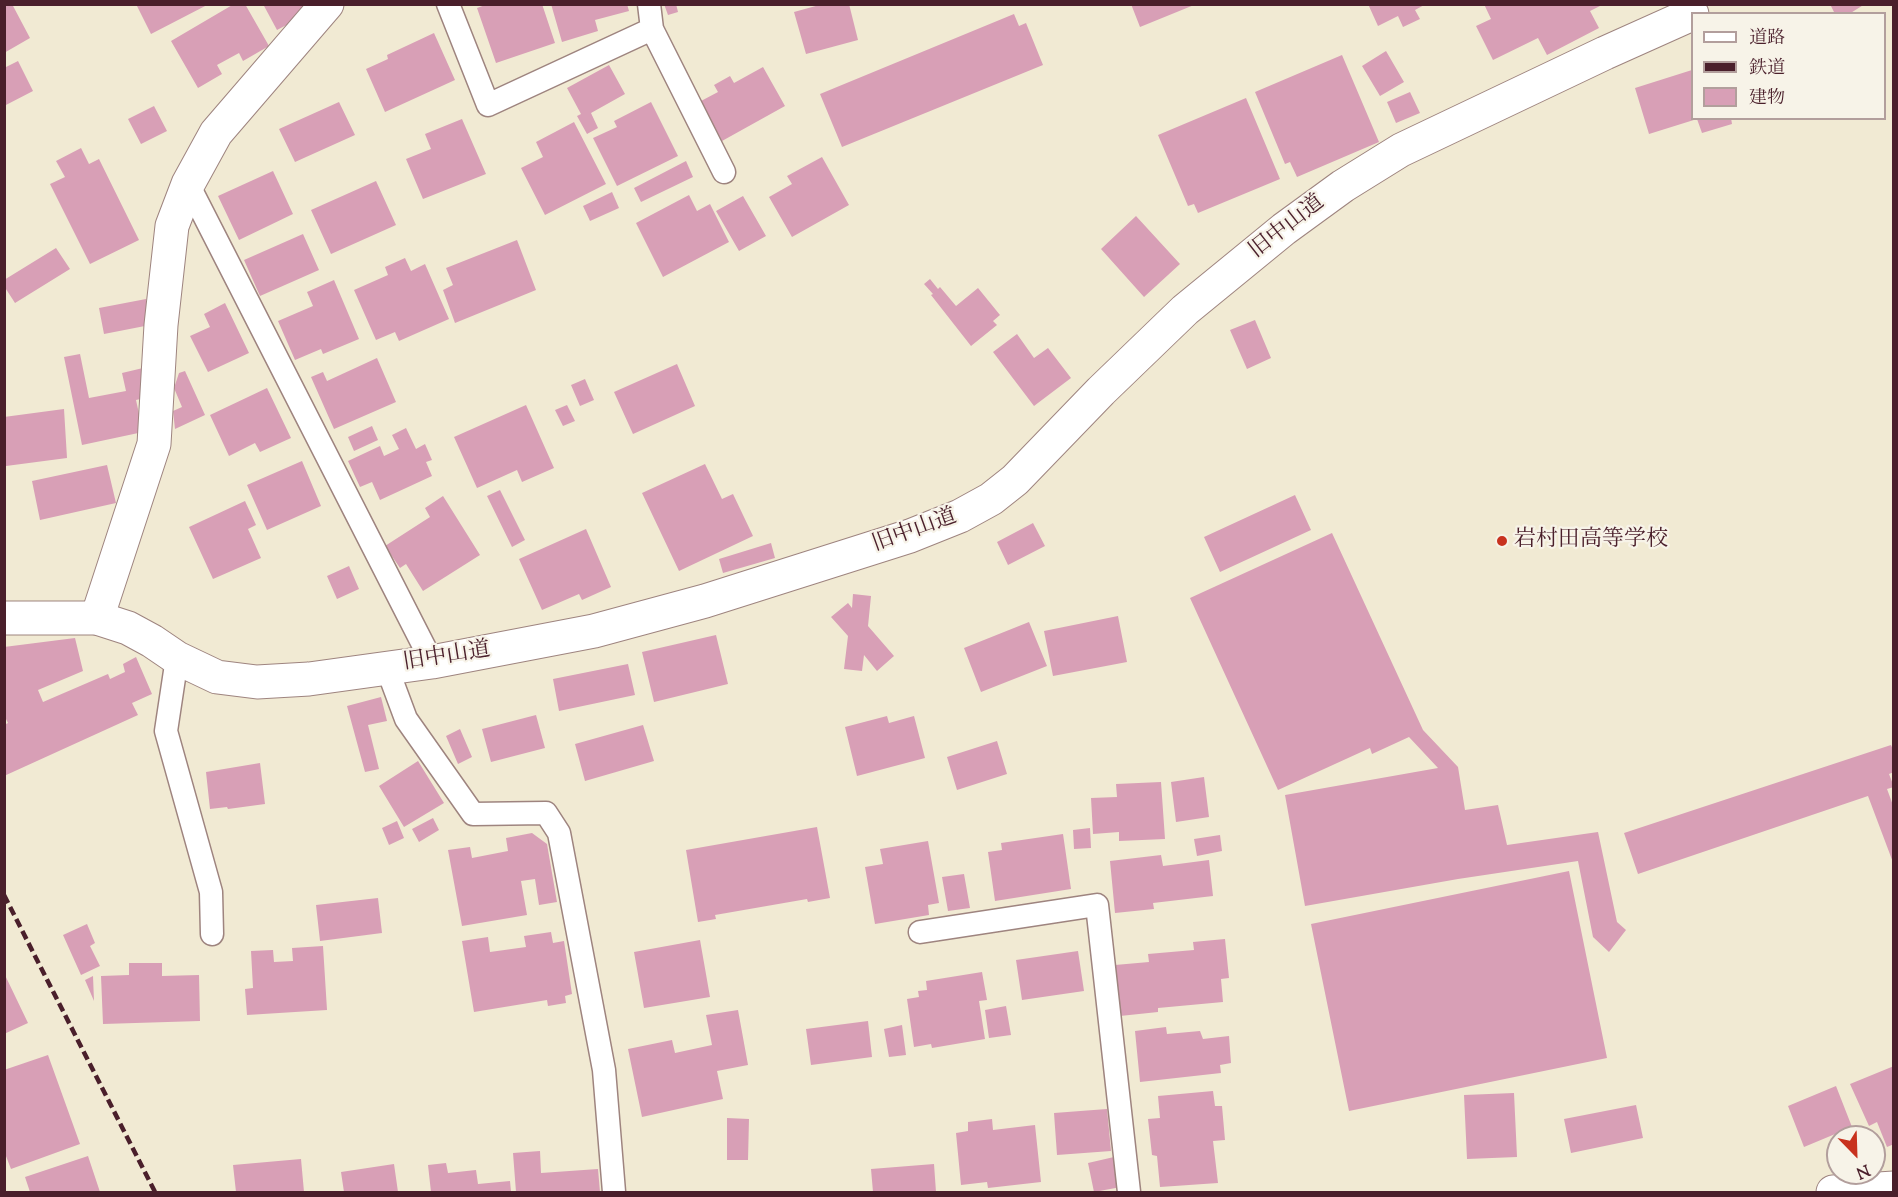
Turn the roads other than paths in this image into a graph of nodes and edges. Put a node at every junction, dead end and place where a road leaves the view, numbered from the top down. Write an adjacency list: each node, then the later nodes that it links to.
1 (327, 4): 9 (main road)
2 (448, 4): 7 (lane)
3 (649, 4): 7 (lane)
4 (1714, 4): 5 (main road, 旧中山道)
5 (1697, 12)
6 (1691, 15): 13 (main road, 旧中山道)
7 (652, 29): 8 (lane)
8 (724, 172)
9 (188, 184): 11 (main road); 13 (lane)
10 (4, 618): 11 (main road, 旧中山道)
11 (97, 618): 12 (main road, 旧中山道)
12 (177, 658): 14 (main road, 旧中山道); 16 (lane)
13 (432, 662): 14 (main road, 旧中山道)
14 (387, 668): 18 (lane)
15 (920, 932): 19 (lane)
16 (212, 934)
17 (1893, 1188): 20 (main road)
18 (614, 1192)
19 (1129, 1192)
20 (1833, 1192)

